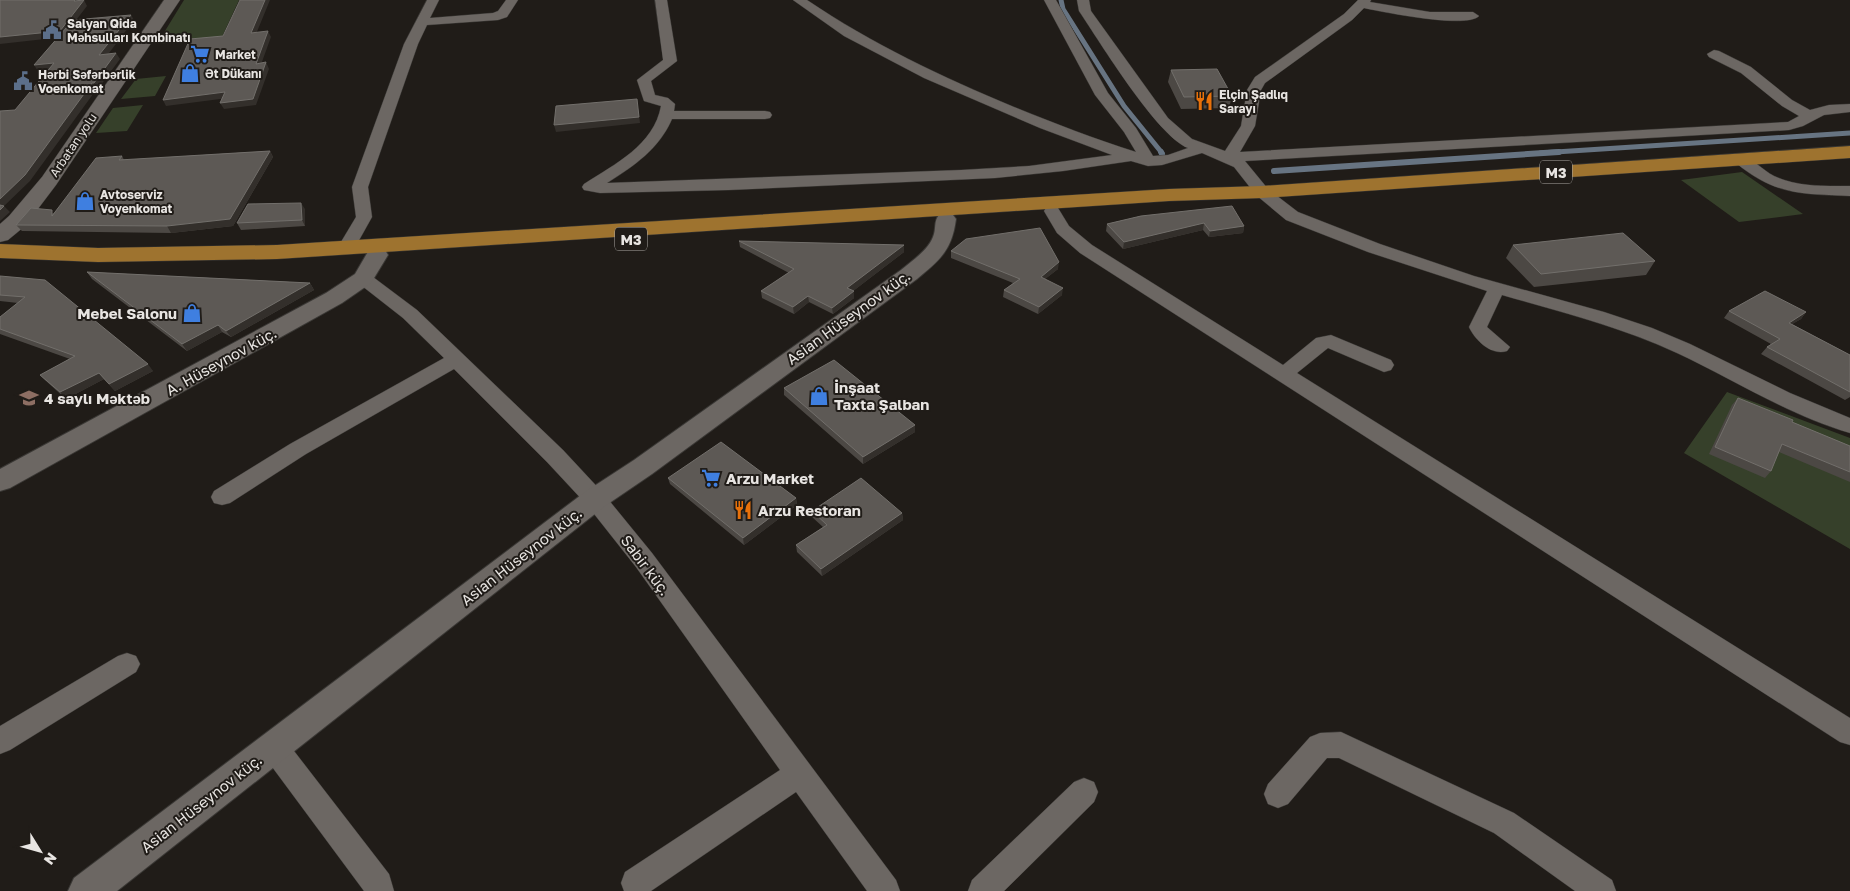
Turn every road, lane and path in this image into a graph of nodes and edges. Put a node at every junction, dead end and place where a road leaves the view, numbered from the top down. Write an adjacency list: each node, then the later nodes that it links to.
1 (172, 0): 28 (main road, Arbatan yolu)
2 (433, 0): 12 (street)
3 (512, 0): 12 (street)
4 (661, 0): 15 (street)
5 (799, 0): 10 (street)
6 (1050, 0): 23 (street)
7 (1083, 0): 18 (street)
8 (1363, 2): 11 (street); 21 (street)
9 (825, 3): 10 (street)
10 (811, 9): 20 (street)
11 (1472, 16)
12 (422, 22): 29 (street)
13 (1714, 54): 17 (street)
14 (1850, 108): 17 (street)
15 (668, 115): 16 (street); 20 (street)
16 (765, 115)
17 (1809, 116): 21 (street)
18 (1200, 148): 21 (street); 23 (street)
19 (1850, 152): 22 (main road, M3)
20 (1130, 156): 23 (street)
21 (1230, 158): 25 (street)
22 (1741, 160): 24 (street); 25 (main road, M3)
23 (1148, 161)
24 (1850, 191)
25 (1262, 192): 26 (main road, M3); 29 (main road); 34 (street)
26 (1052, 211): 27 (main road, M3); 38 (street)
27 (946, 219): 31 (main road, M3); 42 (street, Asian Hüseynov küç.)
28 (0, 235)
29 (347, 248): 30 (main road)
30 (0, 251)
31 (376, 255): 32 (main road, M3); 33 (street, A. Hüseynov küç.)
32 (0, 262)
33 (364, 278): 36 (street, Sabir küç.); 40 (street, A. Hüseynov küç.)
34 (1496, 290): 35 (street); 39 (street)
35 (1500, 347)
36 (457, 359): 41 (street); 42 (street, Sabir küç.)
37 (1384, 365): 38 (street)
38 (1283, 375): 44 (street)
39 (1850, 426)
40 (0, 481)
41 (222, 497)
42 (595, 499): 46 (street, Asian Hüseynov küç.); 47 (street, Sabir küç.)
43 (127, 664): 45 (street)
44 (1850, 733)
45 (0, 741)
46 (274, 747): 51 (street, Asian Hüseynov küç.); 52 (street)
47 (800, 773): 50 (street); 53 (street, Sabir küç.)
48 (1084, 792): 54 (street)
49 (1278, 794): 55 (street)
50 (636, 883)
51 (87, 891)
52 (379, 891)
53 (885, 891)
54 (983, 891)
55 (1600, 891)

